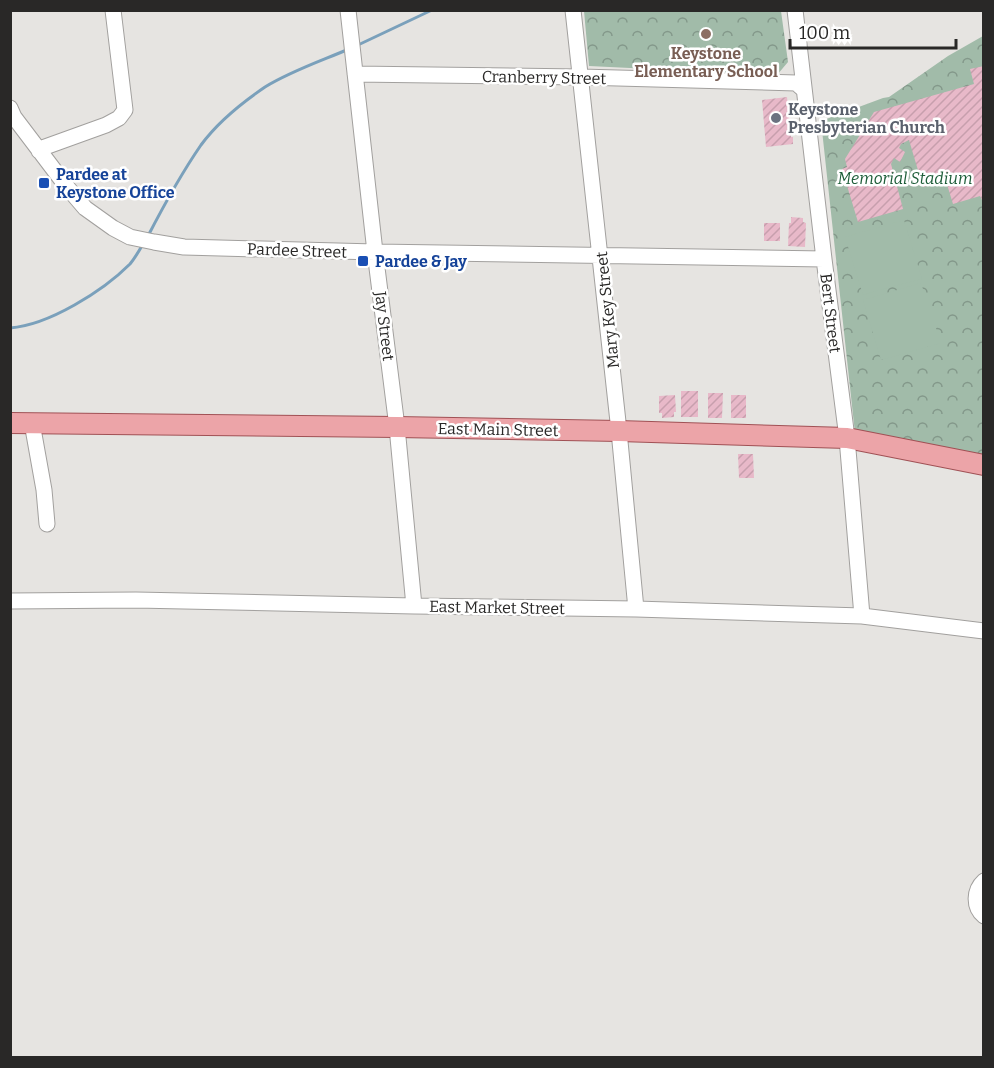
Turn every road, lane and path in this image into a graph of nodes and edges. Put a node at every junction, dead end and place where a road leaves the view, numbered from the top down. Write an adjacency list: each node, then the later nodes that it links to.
1 (113, 10): 9 (street)
2 (348, 10): 5 (street, Jay Street)
3 (573, 10): 6 (street, Mary Key Street)
4 (795, 10): 7 (street, Bert Street)
5 (355, 74): 6 (street, Cranberry Street); 10 (street, Jay Street)
6 (580, 77): 7 (street, Cranberry Street); 11 (street, Mary Key Street)
7 (803, 89): 12 (street, Bert Street)
8 (12, 114): 9 (street, Pardee Street)
9 (39, 151): 10 (street, Pardee Street)
10 (375, 252): 11 (street, Pardee Street); 15 (street, Jay Street)
11 (601, 255): 12 (street, Pardee Street); 16 (street, Mary Key Street)
12 (824, 259): 17 (street, Bert Street)
13 (10, 423): 14 (main road, East Main Street)
14 (32, 423): 15 (main road, East Main Street); 19 (street)
15 (397, 427): 16 (main road, East Main Street); 21 (street, Jay Street)
16 (620, 431): 17 (main road, East Main Street); 22 (street, Mary Key Street)
17 (847, 438): 18 (main road, East Main Street); 23 (street, Bert Street)
18 (984, 465)
19 (47, 524)
20 (10, 601): 21 (street, East Market Street)
21 (414, 606): 22 (street, East Market Street)
22 (636, 609): 23 (street, East Market Street)
23 (862, 616): 24 (street, East Market Street)
24 (984, 631)
25 (984, 881): 26 (street)
26 (984, 916)

